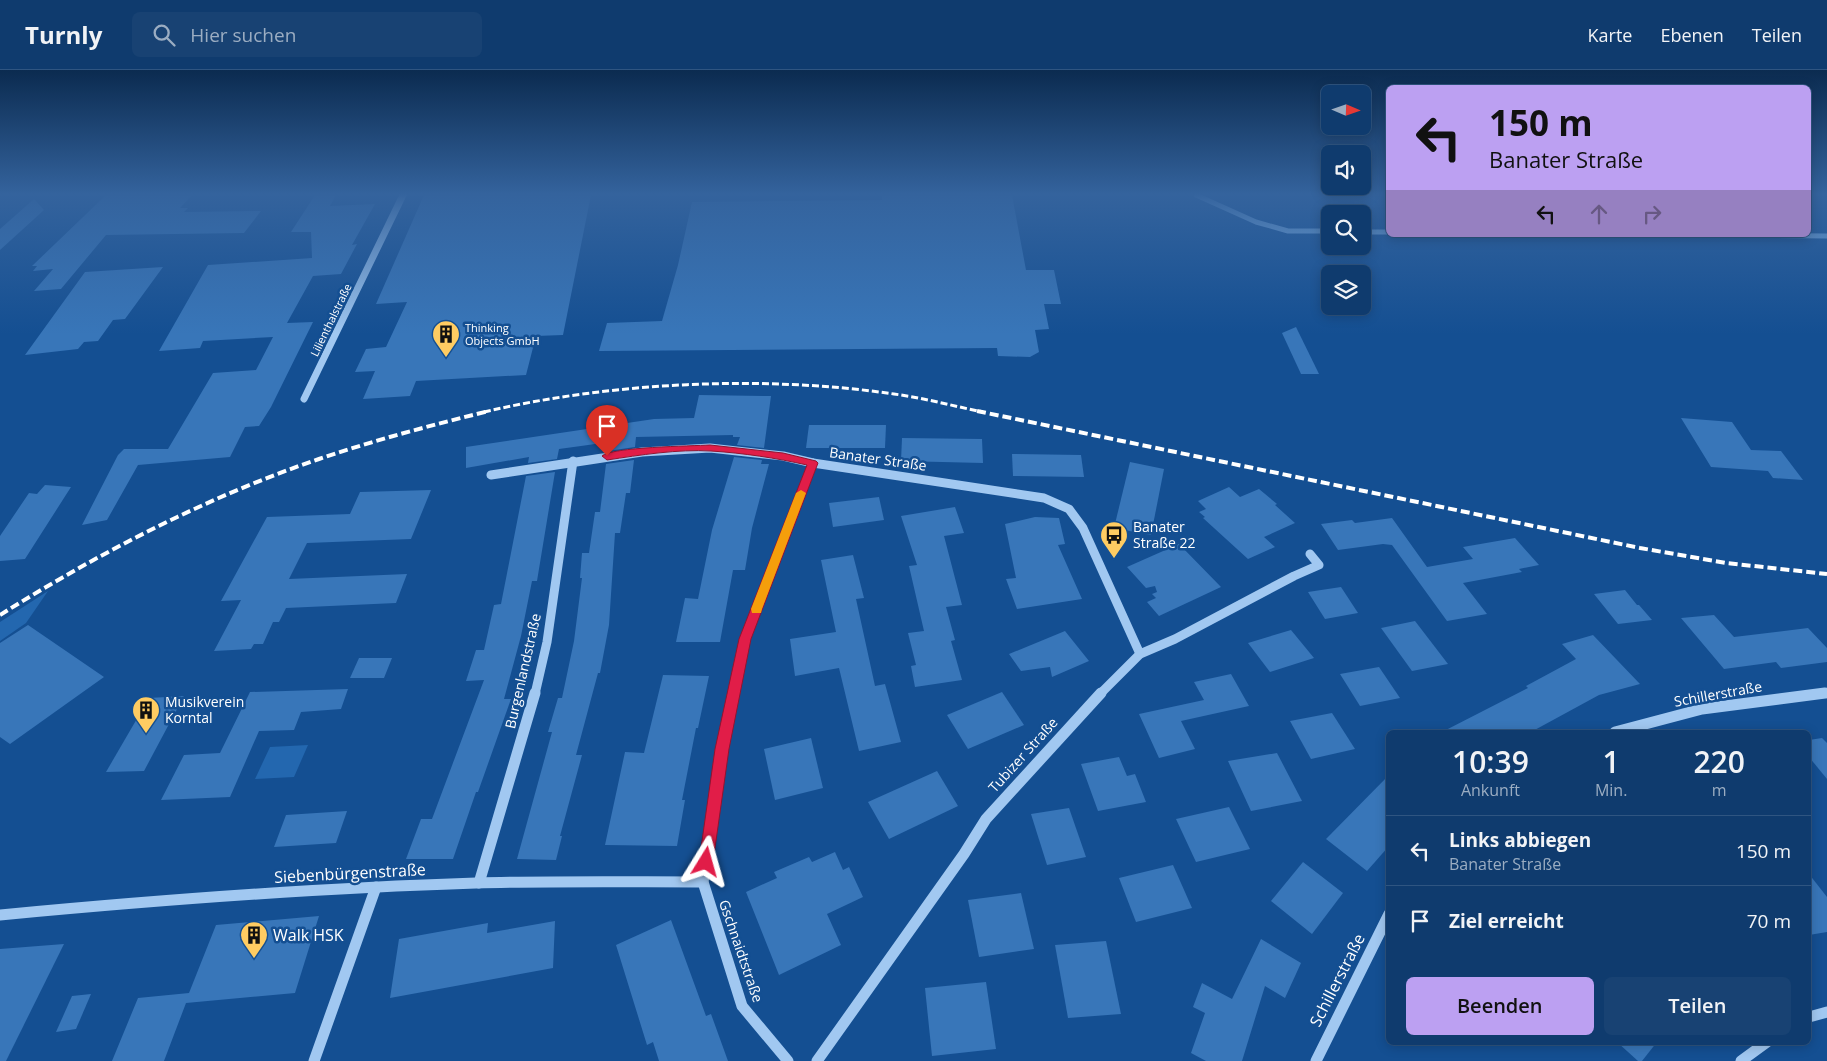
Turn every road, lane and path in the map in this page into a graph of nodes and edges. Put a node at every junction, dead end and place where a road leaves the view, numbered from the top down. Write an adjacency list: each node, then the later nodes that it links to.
1 (380, 241): 2 (street, Lilienthalstraße)
2 (304, 399)
3 (573, 461): 4 (street, Banater Straße); 5 (street, Banater Straße); 11 (street, Burgenlandstraße)
4 (813, 463): 7 (street, Banater Straße); 10 (street, Gschnaidtstraße)
5 (491, 475)
6 (1310, 554): 7 (street, Tubizer Straße)
7 (1140, 654): 21 (street, Tubizer Straße)
8 (1827, 693): 9 (street, Schillerstraße)
9 (1623, 730)
10 (703, 882): 11 (street, Siebenbürgenstraße); 20 (street, Gschnaidtstraße)
11 (479, 883): 12 (street, Siebenbürgenstraße)
12 (376, 887): 13 (street, Siebenbürgenstraße); 19 (street)
13 (0, 916)
14 (1386, 920): 22 (street, Schillerstraße)
15 (1827, 1012): 16 (street)
16 (1811, 1016)
17 (1764, 1045): 18 (street)
18 (1749, 1059)
19 (314, 1061)
20 (788, 1061)
21 (817, 1061)
22 (1316, 1061)

